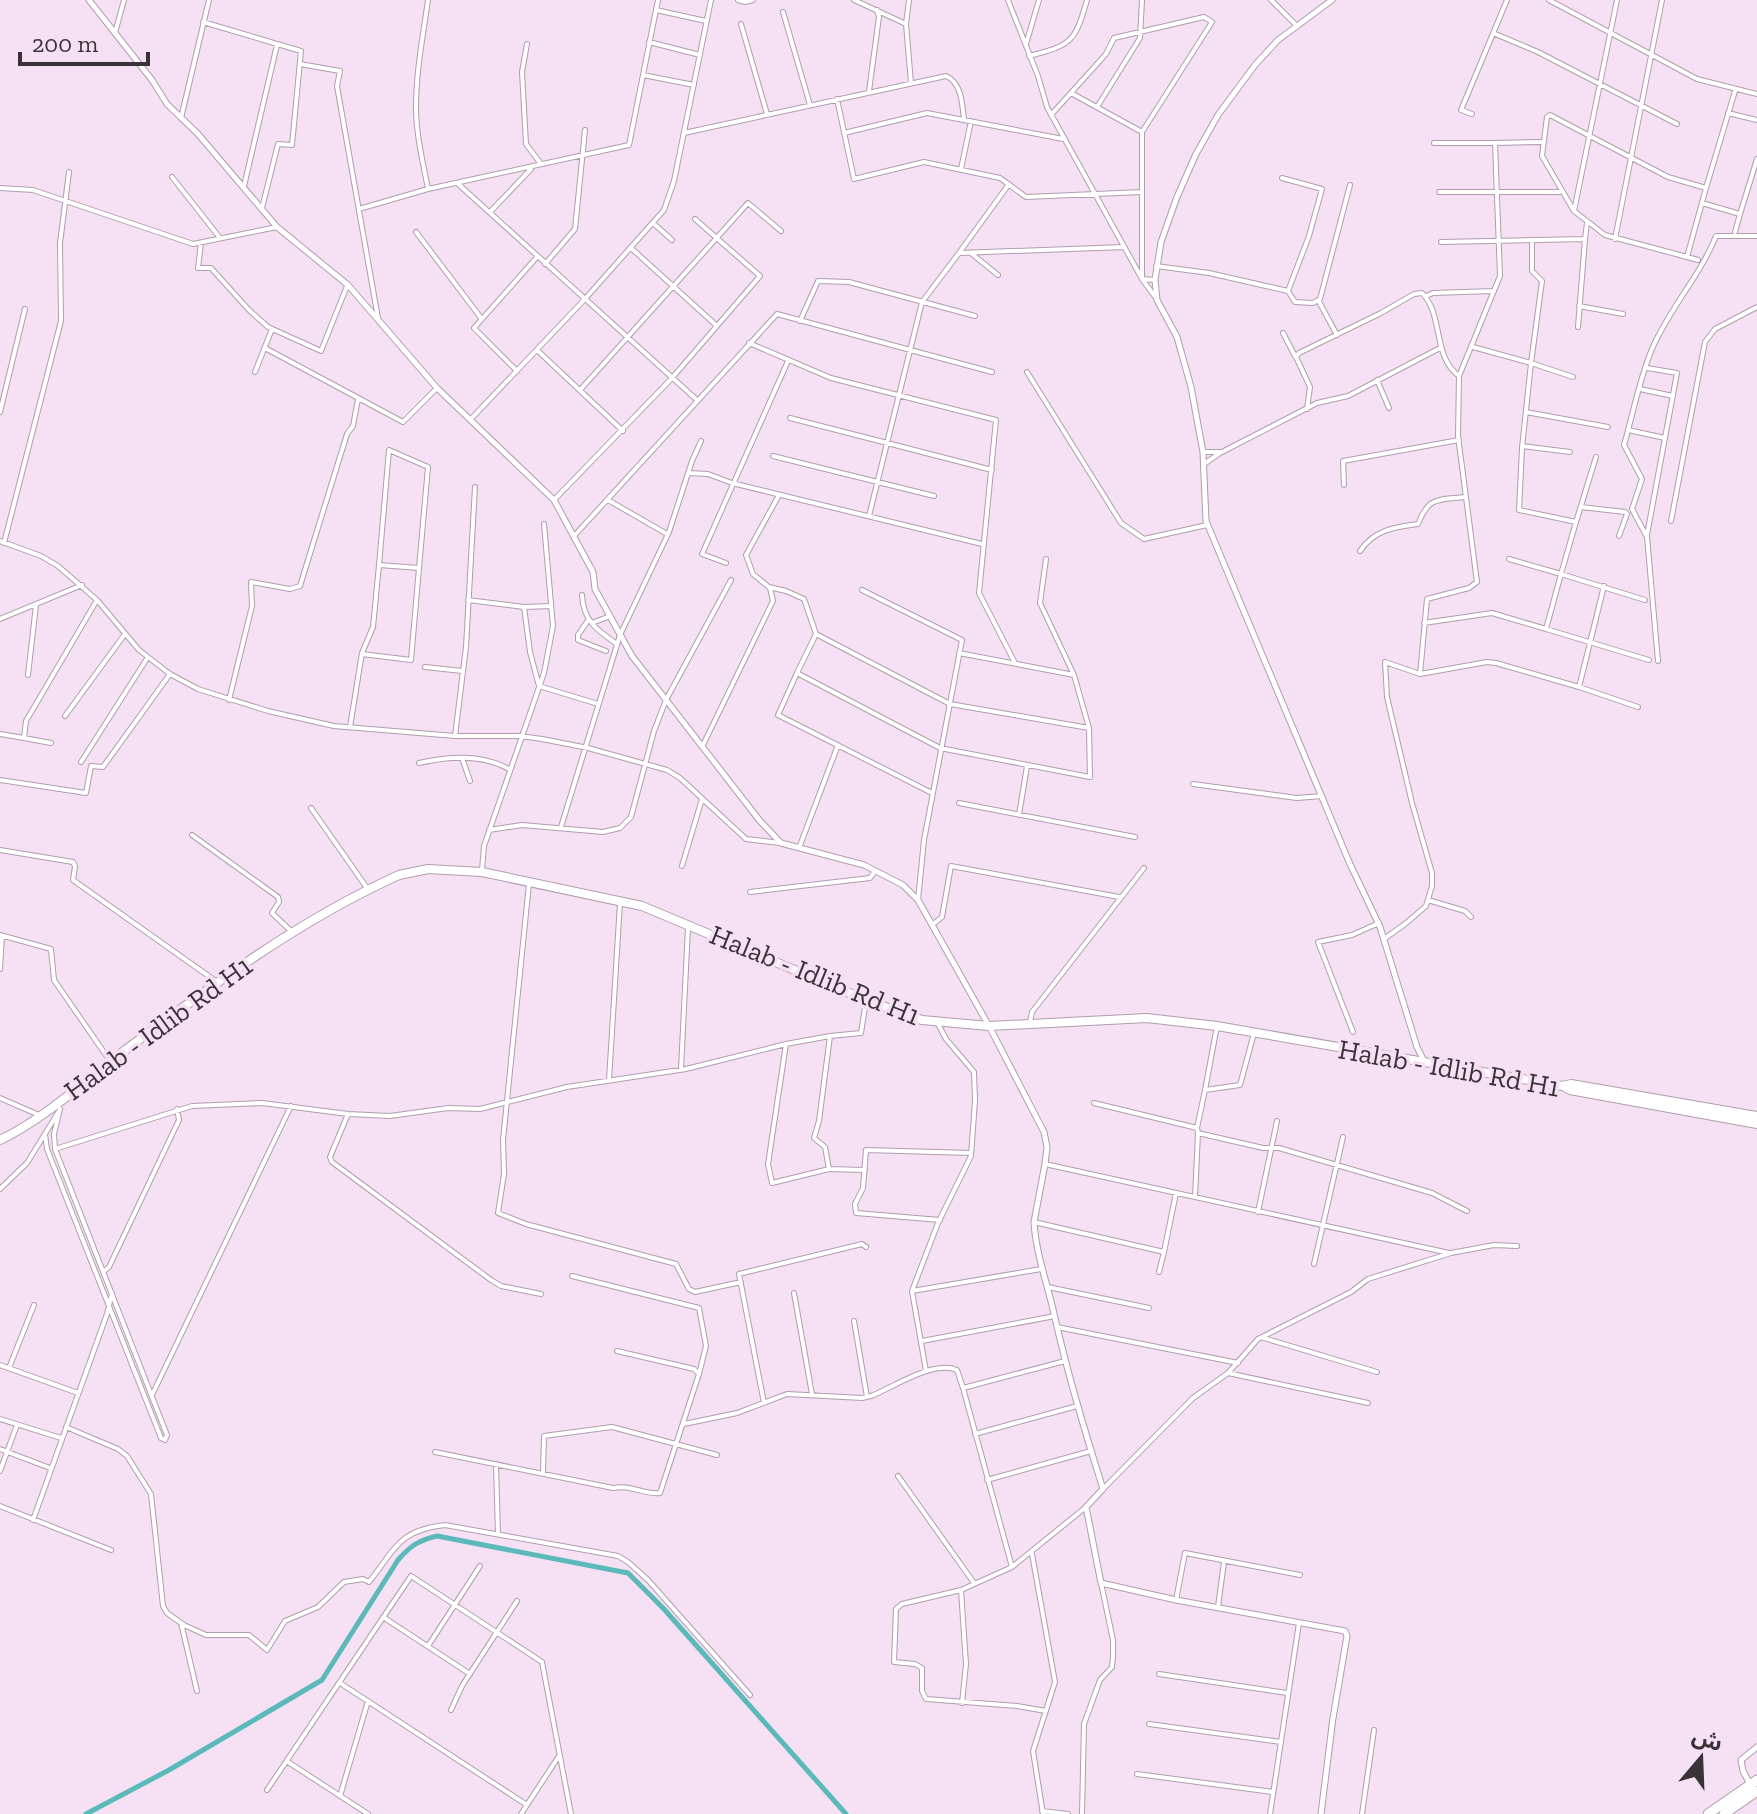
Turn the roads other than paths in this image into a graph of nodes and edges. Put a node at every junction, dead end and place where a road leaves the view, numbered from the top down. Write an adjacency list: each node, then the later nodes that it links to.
1 (89, 0): 32 (street)
2 (124, 0): 32 (street)
3 (209, 0): 25 (street)
4 (428, 0): 85 (street)
5 (658, 0): 21 (street)
6 (711, 0): 24 (street)
7 (738, 0): 8 (street)
8 (753, 0)
9 (854, 0): 22 (street)
10 (909, 0): 27 (street)
11 (1008, 0): 36 (street)
12 (1039, 0): 36 (street)
13 (1087, 0): 39 (street)
14 (1142, 0): 29 (street)
15 (1271, 0): 28 (street)
16 (1332, 0): 28 (street)
17 (1507, 0): 31 (street)
18 (1549, 0): 30 (street)
19 (1617, 0): 30 (street)
20 (1662, 0): 37 (street)
21 (656, 10): 24 (street); 33 (street)
22 (877, 10): 27 (street); 46 (street)
23 (783, 12): 51 (street)
24 (706, 21): 38 (street)
25 (203, 22): 35 (street); 57 (street)
26 (741, 24): 54 (street)
27 (906, 24): 42 (street)
28 (1297, 26): 123 (street)
29 (1142, 30): 47 (street); 52 (street); 62 (street)
30 (1610, 32): 37 (street); 43 (street)
31 (1493, 33): 43 (street); 55 (street)
32 (115, 34): 57 (street)
33 (649, 42): 38 (street); 41 (street)
34 (527, 44): 73 (street)
35 (277, 45): 40 (street); 82 (street)
36 (1025, 46): 39 (street)
37 (1652, 54): 45 (street); 50 (street)
38 (700, 55): 44 (street)
39 (1029, 56): 56 (street)
40 (300, 64): 93 (street); 94 (street)
41 (643, 75): 44 (street); 70 (street)
42 (911, 83): 46 (street); 58 (street)
43 (1600, 83): 50 (street); 65 (street)
44 (694, 85): 63 (street)
45 (1736, 90): 48 (street); 53 (street)
46 (869, 92): 49 (street)
47 (1071, 93): 52 (street); 56 (street)
48 (1757, 94)
49 (837, 99): 51 (street); 64 (street)
50 (1641, 104): 60 (street); 71 (street)
51 (810, 105): 54 (street)
52 (1097, 107): 62 (street)
53 (1728, 113): 59 (street); 84 (street)
54 (767, 114): 63 (street)
55 (1472, 114)
56 (1051, 115): 66 (street)
57 (181, 118): 82 (street)
58 (968, 120): 64 (street); 66 (street); 75 (street)
59 (1757, 120)
60 (1677, 124)
61 (585, 130): 70 (street)
62 (1142, 132): 86 (street)
63 (684, 133): 99 (street)
64 (844, 133): 75 (street)
65 (1590, 134): 67 (street); 71 (street); 95 (street)
66 (1063, 139): 90 (street)
67 (1541, 142): 69 (street); 88 (street)
68 (1434, 143): 69 (street)
69 (1495, 143): 89 (street)
70 (583, 156): 73 (street); 122 (street)
71 (1631, 156): 84 (street); 109 (street)
72 (1757, 159): 97 (street)
73 (542, 166): 74 (street)
74 (532, 167): 79 (street); 96 (street)
75 (961, 169): 80 (street)
76 (69, 172): 91 (street)
77 (172, 177): 106 (street)
78 (1282, 178): 129 (street)
79 (457, 183): 85 (street); 96 (street)
80 (1009, 184): 90 (street); 117 (street)
81 (1350, 185): 134 (street)
82 (244, 187): 93 (street)
83 (0, 188): 91 (street)
84 (1706, 188): 92 (street)
85 (428, 189): 94 (street)
86 (1142, 192): 90 (street); 125 (street)
87 (1439, 192): 89 (street)
88 (1561, 192): 89 (street); 95 (street)
89 (1497, 193): 112 (street)
90 (1094, 194): 115 (street)
91 (67, 200): 114 (street); 216 (street)
92 (1702, 203): 97 (street); 120 (street)
93 (262, 208): 101 (street)
94 (359, 209): 142 (street)
95 (1574, 211): 100 (street)
96 (490, 213): 119 (street)
97 (1740, 214): 104 (street)
98 (695, 219): 107 (street)
99 (653, 223): 110 (street); 116 (street)
100 (1587, 223): 108 (street); 109 (street)
101 (277, 227): 106 (street); 127 (street)
102 (781, 231): 107 (street)
103 (416, 232): 141 (street)
104 (1735, 232)
105 (1756, 236): 159 (street)
106 (221, 239): 114 (street)
107 (718, 239): 128 (street); 144 (street)
108 (1585, 239): 111 (street); 136 (street)
109 (1615, 239): 120 (street)
110 (672, 240)
111 (1532, 240): 112 (street); 158 (street)
112 (1499, 241): 113 (street); 130 (street)
113 (1441, 242)
114 (201, 243): 146 (street)
115 (1124, 247): 118 (street); 125 (street)
116 (631, 248): 128 (street); 132 (street)
117 (959, 253): 118 (street); 135 (street)
118 (970, 253): 124 (street)
119 (537, 257): 122 (street); 141 (street)
120 (1687, 257): 121 (street)
121 (1698, 260)
122 (545, 264): 132 (street)
123 (1156, 266): 126 (street); 129 (street)
124 (998, 275)
125 (1142, 279): 126 (street); 133 (street)
126 (1155, 280): 133 (street)
127 (348, 285): 142 (street); 146 (street)
128 (674, 287): 144 (street); 149 (street)
129 (1288, 291): 134 (street)
130 (1494, 291): 131 (street); 152 (street)
131 (1426, 296): 148 (street); 151 (street)
132 (584, 300): 149 (street); 154 (street)
133 (1157, 300): 189 (street)
134 (1318, 300): 148 (street)
135 (922, 302): 140 (street); 143 (street); 155 (street)
136 (1579, 306): 139 (street); 145 (street)
137 (1757, 307): 208 (street)
138 (25, 309): 177 (street)
139 (1623, 314)
140 (975, 316)
141 (481, 318): 160 (street)
142 (378, 320): 168 (street)
143 (800, 321): 150 (street); 155 (street)
144 (717, 326): 166 (street)
145 (1578, 327)
146 (272, 329): 153 (street)
147 (1283, 333): 156 (street)
148 (1337, 335): 156 (street)
149 (628, 339): 166 (street); 169 (street)
150 (749, 343): 157 (street); 174 (street)
151 (1441, 347): 164 (street); 167 (street)
152 (1473, 347): 158 (street); 164 (street)
153 (265, 348): 161 (street); 173 (street)
154 (537, 350): 160 (street); 169 (street)
155 (910, 351): 162 (street); 171 (street)
156 (1296, 357): 176 (street)
157 (788, 361): 171 (street); 197 (street)
158 (1531, 363): 165 (street); 178 (street)
159 (1646, 368): 170 (street); 172 (street)
160 (517, 371): 180 (street)
161 (255, 372)
162 (992, 372)
163 (1027, 372): 211 (street)
164 (1459, 376): 185 (street)
165 (1573, 377)
166 (672, 378): 174 (street); 183 (street)
167 (1377, 380): 175 (street); 176 (street)
168 (437, 388): 173 (street); 180 (street)
169 (581, 389): 183 (street)
170 (1640, 389): 172 (street); 182 (street)
171 (899, 396): 187 (street); 195 (street)
172 (1673, 396): 184 (street)
173 (358, 399): 263 (street)
174 (697, 400): 205 (street)
175 (1389, 408)
176 (1307, 409): 190 (street)
177 (0, 412)
178 (1526, 412): 181 (street); 188 (street)
179 (790, 418): 187 (street)
180 (469, 420): 204 (street)
181 (1608, 427)
182 (1628, 430): 184 (street); 215 (street)
183 (623, 431): 204 (street)
184 (1665, 438): 215 (street)
185 (1459, 440): 199 (street); 203 (street)
186 (701, 441): 196 (street)
187 (887, 442): 195 (street); 198 (street)
188 (1522, 446): 191 (street); 209 (street)
189 (1203, 452): 190 (street); 194 (street)
190 (1222, 452): 194 (street)
191 (1570, 452)
192 (773, 456): 198 (street)
193 (1596, 457): 206 (street)
194 (1204, 464): 211 (street)
195 (992, 470): 217 (street)
196 (688, 473): 197 (street); 212 (street)
197 (732, 483): 201 (street); 221 (street)
198 (877, 483): 202 (street); 207 (street)
199 (1344, 485)
200 (475, 487): 232 (street)
201 (779, 494): 207 (street); 228 (street)
202 (934, 496)
203 (1465, 497): 218 (street); 240 (street)
204 (554, 500): 213 (street)
205 (608, 500): 212 (street); 213 (street)
206 (1581, 507): 209 (street); 214 (street)
207 (869, 516): 217 (street)
208 (1671, 521)
209 (1576, 522): 224 (street)
210 (544, 524): 235 (street)
211 (1207, 525): 290 (street)
212 (667, 534): 244 (street)
213 (574, 536): 237 (street)
214 (1619, 536)
215 (1647, 537): 252 (street)
216 (2, 542): 226 (street)
217 (982, 544): 253 (street)
218 (1360, 551)
219 (1046, 559): 260 (street)
220 (1509, 559): 224 (street)
221 (726, 563)
222 (379, 565): 223 (street); 223 (street); 249 (street)
223 (419, 568): 249 (street)
224 (1561, 574): 227 (street); 241 (street)
225 (731, 580): 264 (street)
226 (82, 585): 231 (street); 234 (street)
227 (1604, 586): 233 (street); 245 (street)
228 (769, 587): 243 (street); 276 (street)
229 (862, 590): 248 (street)
230 (582, 595): 239 (street)
231 (97, 600): 242 (street); 274 (street)
232 (468, 600): 236 (street); 255 (street)
233 (1645, 600)
234 (36, 605): 238 (street); 259 (street)
235 (551, 606): 236 (street); 261 (street)
236 (524, 607): 261 (street)
237 (610, 616): 239 (street); 244 (street)
238 (0, 619)
239 (591, 621): 246 (street); 247 (street)
240 (1424, 623): 241 (street); 258 (street)
241 (1546, 629): 245 (street)
242 (125, 634): 250 (street); 268 (street)
243 (816, 634): 256 (street); 266 (street)
244 (620, 635): 246 (street); 264 (street)
245 (1588, 642): 251 (street); 262 (street)
246 (617, 644): 265 (street)
247 (606, 651)
248 (959, 653): 253 (street); 266 (street)
249 (362, 654): 269 (street)
250 (148, 657): 257 (street); 281 (street)
251 (1649, 660)
252 (1658, 661)
253 (1015, 663): 260 (street)
254 (425, 667): 255 (street)
255 (462, 671): 272 (street)
256 (797, 673): 277 (street); 279 (street)
257 (170, 674): 263 (street); 286 (street)
258 (1420, 674): 262 (street); 311 (street)
259 (28, 675)
260 (1074, 675): 270 (street)
261 (539, 686): 265 (street); 273 (street)
262 (1579, 687): 267 (street)
263 (229, 700): 269 (street)
264 (666, 700): 276 (street); 283 (street)
265 (598, 704): 278 (street)
266 (950, 704): 270 (street); 279 (street)
267 (1638, 707)
268 (65, 716)
269 (350, 727): 272 (street)
270 (1089, 728): 284 (street)
271 (0, 734): 274 (street)
272 (455, 736): 273 (street)
273 (520, 736): 278 (street); 285 (street)
274 (24, 738): 275 (street)
275 (51, 743)
276 (703, 745): 299 (street)
277 (838, 745): 289 (street); 300 (street)
278 (585, 747): 283 (street); 295 (street)
279 (940, 748): 284 (street); 289 (street)
280 (462, 758): 282 (street); 285 (street); 287 (street)
281 (81, 762)
282 (419, 763)
283 (646, 764): 291 (street); 295 (street)
284 (1027, 765): 294 (street)
285 (509, 769): 296 (street)
286 (0, 780)
287 (470, 781)
288 (1193, 784): 290 (street)
289 (932, 793): 310 (street)
290 (1323, 796): 314 (street)
291 (702, 799): 299 (street); 302 (street)
292 (959, 803): 294 (street)
293 (311, 808): 307 (street)
294 (1019, 815): 298 (street)
295 (561, 827): 296 (street)
296 (489, 830): 305 (street)
297 (192, 835): 317 (street)
298 (1135, 837)
299 (781, 843): 300 (street)
300 (799, 848): 304 (street)
301 (0, 850): 321 (street)
302 (682, 866)
303 (1144, 868): 309 (street)
304 (875, 871): 308 (street); 310 (street)
305 (482, 872): 306 (highway, Halab - Idlib Rd H1); 307 (highway, Halab - Idlib Rd H1)
306 (529, 881): 312 (highway, Halab - Idlib Rd H1); 339 (street)
307 (368, 890): 317 (highway, Halab - Idlib Rd H1)
308 (750, 892)
309 (1119, 897): 316 (street); 324 (street)
310 (918, 900): 316 (street)
311 (1428, 900): 313 (street); 319 (street)
312 (620, 901): 315 (highway, Halab - Idlib Rd H1); 334 (street)
313 (1471, 917)
314 (1379, 923): 319 (street); 327 (street)
315 (689, 924): 322 (highway, Halab - Idlib Rd H1); 333 (street)
316 (932, 925): 325 (street)
317 (292, 932): 321 (highway, Halab - Idlib Rd H1)
318 (1, 936): 320 (street); 331 (street)
319 (1384, 939): 332 (street)
320 (0, 969)
321 (217, 982): 331 (highway, Halab - Idlib Rd H1)
322 (866, 1000): 323 (highway, Halab - Idlib Rd H1); 329 (street)
323 (937, 1022): 325 (highway, Halab - Idlib Rd H1); 356 (street)
324 (1029, 1024): 325 (highway, Halab - Idlib Rd H1); 326 (highway, Halab - Idlib Rd H1)
325 (989, 1026): 357 (street)
326 (1217, 1026): 328 (highway, Halab - Idlib Rd H1); 336 (street)
327 (1353, 1032)
328 (1254, 1033): 332 (highway, Halab - Idlib Rd H1); 336 (street)
329 (830, 1036): 330 (street); 359 (street)
330 (786, 1044): 333 (street); 359 (street)
331 (110, 1061): 340 (highway, Halab - Idlib Rd H1)
332 (1425, 1063): 335 (highway, Halab - Idlib Rd H1)
333 (681, 1069): 334 (street)
334 (609, 1080): 339 (street)
335 (1563, 1086): 342 (highway); 344 (highway, Halab - Idlib Rd H1)
336 (1205, 1090): 350 (street)
337 (0, 1098): 346 (street)
338 (1094, 1103): 350 (street)
339 (506, 1104): 345 (street); 378 (street)
340 (59, 1105): 346 (highway, Halab - Idlib Rd H1); 351 (street); 355 (street)
341 (291, 1106): 343 (street); 345 (street); 404 (street)
342 (1713, 1108): 344 (highway); 347 (highway)
343 (177, 1109): 355 (street); 375 (street)
344 (1682, 1110): 349 (highway, Halab - Idlib Rd H1)
345 (348, 1114): 383 (street)
346 (39, 1115): 353 (highway, Halab - Idlib Rd H1)
347 (1757, 1116)
348 (1277, 1121): 354 (street)
349 (1757, 1124)
350 (1198, 1130): 354 (street); 363 (street)
351 (45, 1134): 361 (street); 384 (street)
352 (1343, 1137): 358 (street)
353 (0, 1140)
354 (1271, 1148): 358 (street); 365 (street)
355 (55, 1149): 375 (street)
356 (971, 1153): 360 (street); 366 (street)
357 (1045, 1164): 362 (street); 367 (street)
358 (1336, 1166): 364 (street); 368 (street)
359 (829, 1169): 360 (street)
360 (865, 1170): 366 (street)
361 (0, 1189)
362 (1176, 1193): 363 (street); 371 (street)
363 (1195, 1197): 365 (street)
364 (1467, 1211)
365 (1258, 1212): 368 (street)
366 (940, 1220): 380 (street)
367 (1034, 1222): 371 (street); 374 (street)
368 (1323, 1226): 372 (street); 373 (street)
369 (1517, 1246): 372 (street)
370 (866, 1247): 378 (street)
371 (1164, 1252): 376 (street)
372 (1451, 1253): 390 (street)
373 (1314, 1264)
374 (1041, 1269): 379 (street); 380 (street)
375 (104, 1271): 381 (street)
376 (1159, 1272)
377 (572, 1276): 400 (street)
378 (741, 1282): 406 (street)
379 (1046, 1286): 386 (street); 387 (street)
380 (912, 1291): 391 (street)
381 (112, 1293): 384 (street); 404 (street)
382 (794, 1293): 403 (street)
383 (541, 1294)
384 (109, 1302): 402 (street); 404 (street)
385 (34, 1305): 396 (street)
386 (1149, 1308)
387 (1055, 1316): 389 (street); 391 (street)
388 (854, 1321): 405 (street)
389 (1057, 1327): 393 (street); 394 (street)
390 (1262, 1338): 394 (street); 398 (street)
391 (922, 1341): 397 (street)
392 (617, 1351): 400 (street)
393 (1065, 1361): 401 (street); 408 (street)
394 (1238, 1363): 399 (street)
395 (0, 1365): 396 (street)
396 (9, 1368): 402 (street)
397 (926, 1371): 401 (street); 405 (street)
398 (1377, 1372)
399 (1228, 1373): 407 (street); 427 (street)
400 (697, 1380): 410 (street)
401 (963, 1388): 413 (street)
402 (78, 1393): 412 (street)
403 (812, 1394): 405 (street); 406 (street)
404 (152, 1395)
405 (867, 1397)
406 (764, 1403): 410 (street)
407 (1368, 1403)
408 (1077, 1406): 413 (street); 417 (street)
409 (0, 1419): 411 (street)
410 (684, 1424): 415 (street)
411 (17, 1425): 414 (street); 418 (street)
412 (66, 1427): 414 (street); 446 (street)
413 (975, 1434): 426 (street)
414 (61, 1438): 422 (street)
415 (678, 1444): 420 (street); 424 (street); 424 (street)
416 (0, 1449): 418 (street)
417 (1091, 1451): 426 (street); 427 (street)
418 (7, 1452): 422 (street); 423 (street)
419 (435, 1452): 421 (street)
420 (717, 1455)
421 (496, 1464): 424 (street); 431 (street)
422 (50, 1468): 430 (street)
423 (0, 1471)
424 (543, 1473)
425 (898, 1476): 438 (street)
426 (987, 1480): 436 (street)
427 (1103, 1489): 429 (street)
428 (0, 1506): 430 (street)
429 (1086, 1507): 433 (street); 439 (street)
430 (33, 1520): 432 (street)
431 (498, 1535): 446 (street); 455 (street)
432 (111, 1550)
433 (1032, 1553): 436 (street); 459 (street)
434 (1224, 1562): 437 (street); 441 (street); 444 (street)
435 (480, 1566): 443 (street)
436 (1012, 1567): 438 (street)
437 (1300, 1575)
438 (974, 1583): 440 (street)
439 (1101, 1583): 441 (street); 477 (street)
440 (961, 1590): 457 (street); 457 (street)
441 (1176, 1600): 444 (street)
442 (517, 1601): 448 (street)
443 (455, 1605): 445 (street); 448 (street); 449 (street)
444 (1218, 1608): 447 (street)
445 (383, 1617): 449 (street); 452 (street)
446 (181, 1623): 453 (street)
447 (1299, 1623): 454 (street); 479 (street)
448 (497, 1632): 450 (street); 464 (street)
449 (428, 1646): 450 (street)
450 (470, 1674): 458 (street)
451 (1159, 1674): 454 (street)
452 (340, 1683): 456 (street); 465 (street)
453 (197, 1691)
454 (1287, 1693): 462 (street)
455 (750, 1695)
456 (368, 1701): 470 (street); 471 (street)
457 (962, 1703): 459 (street)
458 (451, 1710)
459 (1046, 1711): 472 (street)
460 (1149, 1724): 462 (street)
461 (1374, 1730): 480 (street)
462 (1281, 1742): 469 (street)
463 (1757, 1747): 467 (street)
464 (560, 1755): 471 (street); 475 (street)
465 (288, 1762): 468 (street); 470 (street)
466 (1137, 1774): 469 (street)
467 (1755, 1789): 481 (highway); 482 (highway)
468 (267, 1790)
469 (1273, 1792): 478 (street)
470 (340, 1796): 473 (street)
471 (527, 1805): 474 (street)
472 (1043, 1812): 476 (street)
473 (368, 1814)
474 (521, 1814)
475 (571, 1814)
476 (1068, 1814)
477 (1082, 1814)
478 (1270, 1814)
479 (1321, 1814)
480 (1362, 1814)
481 (1708, 1814)
482 (1724, 1814)

